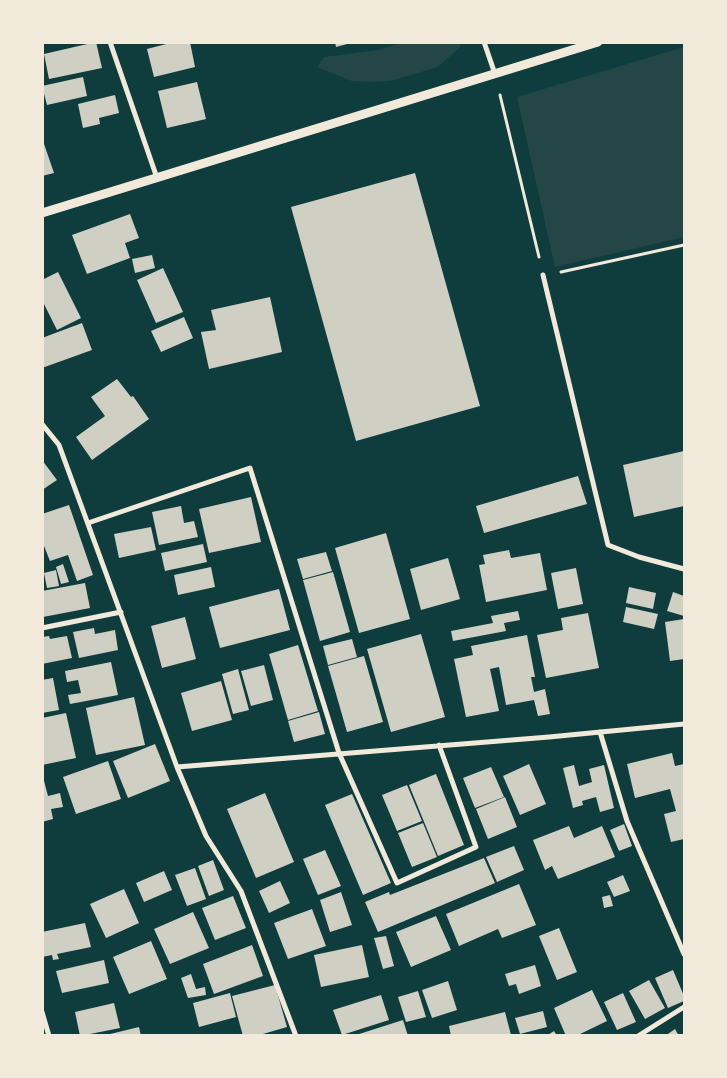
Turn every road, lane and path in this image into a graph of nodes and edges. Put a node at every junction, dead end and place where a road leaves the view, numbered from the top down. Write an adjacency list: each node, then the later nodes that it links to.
1 (110, 42): 6 (street)
2 (484, 42): 4 (street)
3 (598, 42): 4 (street)
4 (495, 74): 6 (street)
5 (500, 95): 9 (path)
6 (157, 178): 7 (street)
7 (42, 213)
8 (684, 245): 9 (path)
9 (544, 275): 12 (street)
10 (42, 424): 11 (street)
11 (88, 523): 13 (street); 18 (street)
12 (684, 569)
13 (121, 612): 14 (street); 19 (street)
14 (42, 628)
15 (684, 724): 16 (street)
16 (600, 732): 17 (street); 20 (street)
17 (439, 745): 18 (street); 18 (street)
18 (339, 753): 19 (street)
19 (177, 766): 25 (street)
20 (684, 954)
21 (683, 1009): 23 (street); 26 (street)
22 (42, 1012): 24 (street)
23 (684, 1015)
24 (48, 1036)
25 (296, 1036)
26 (638, 1036)

